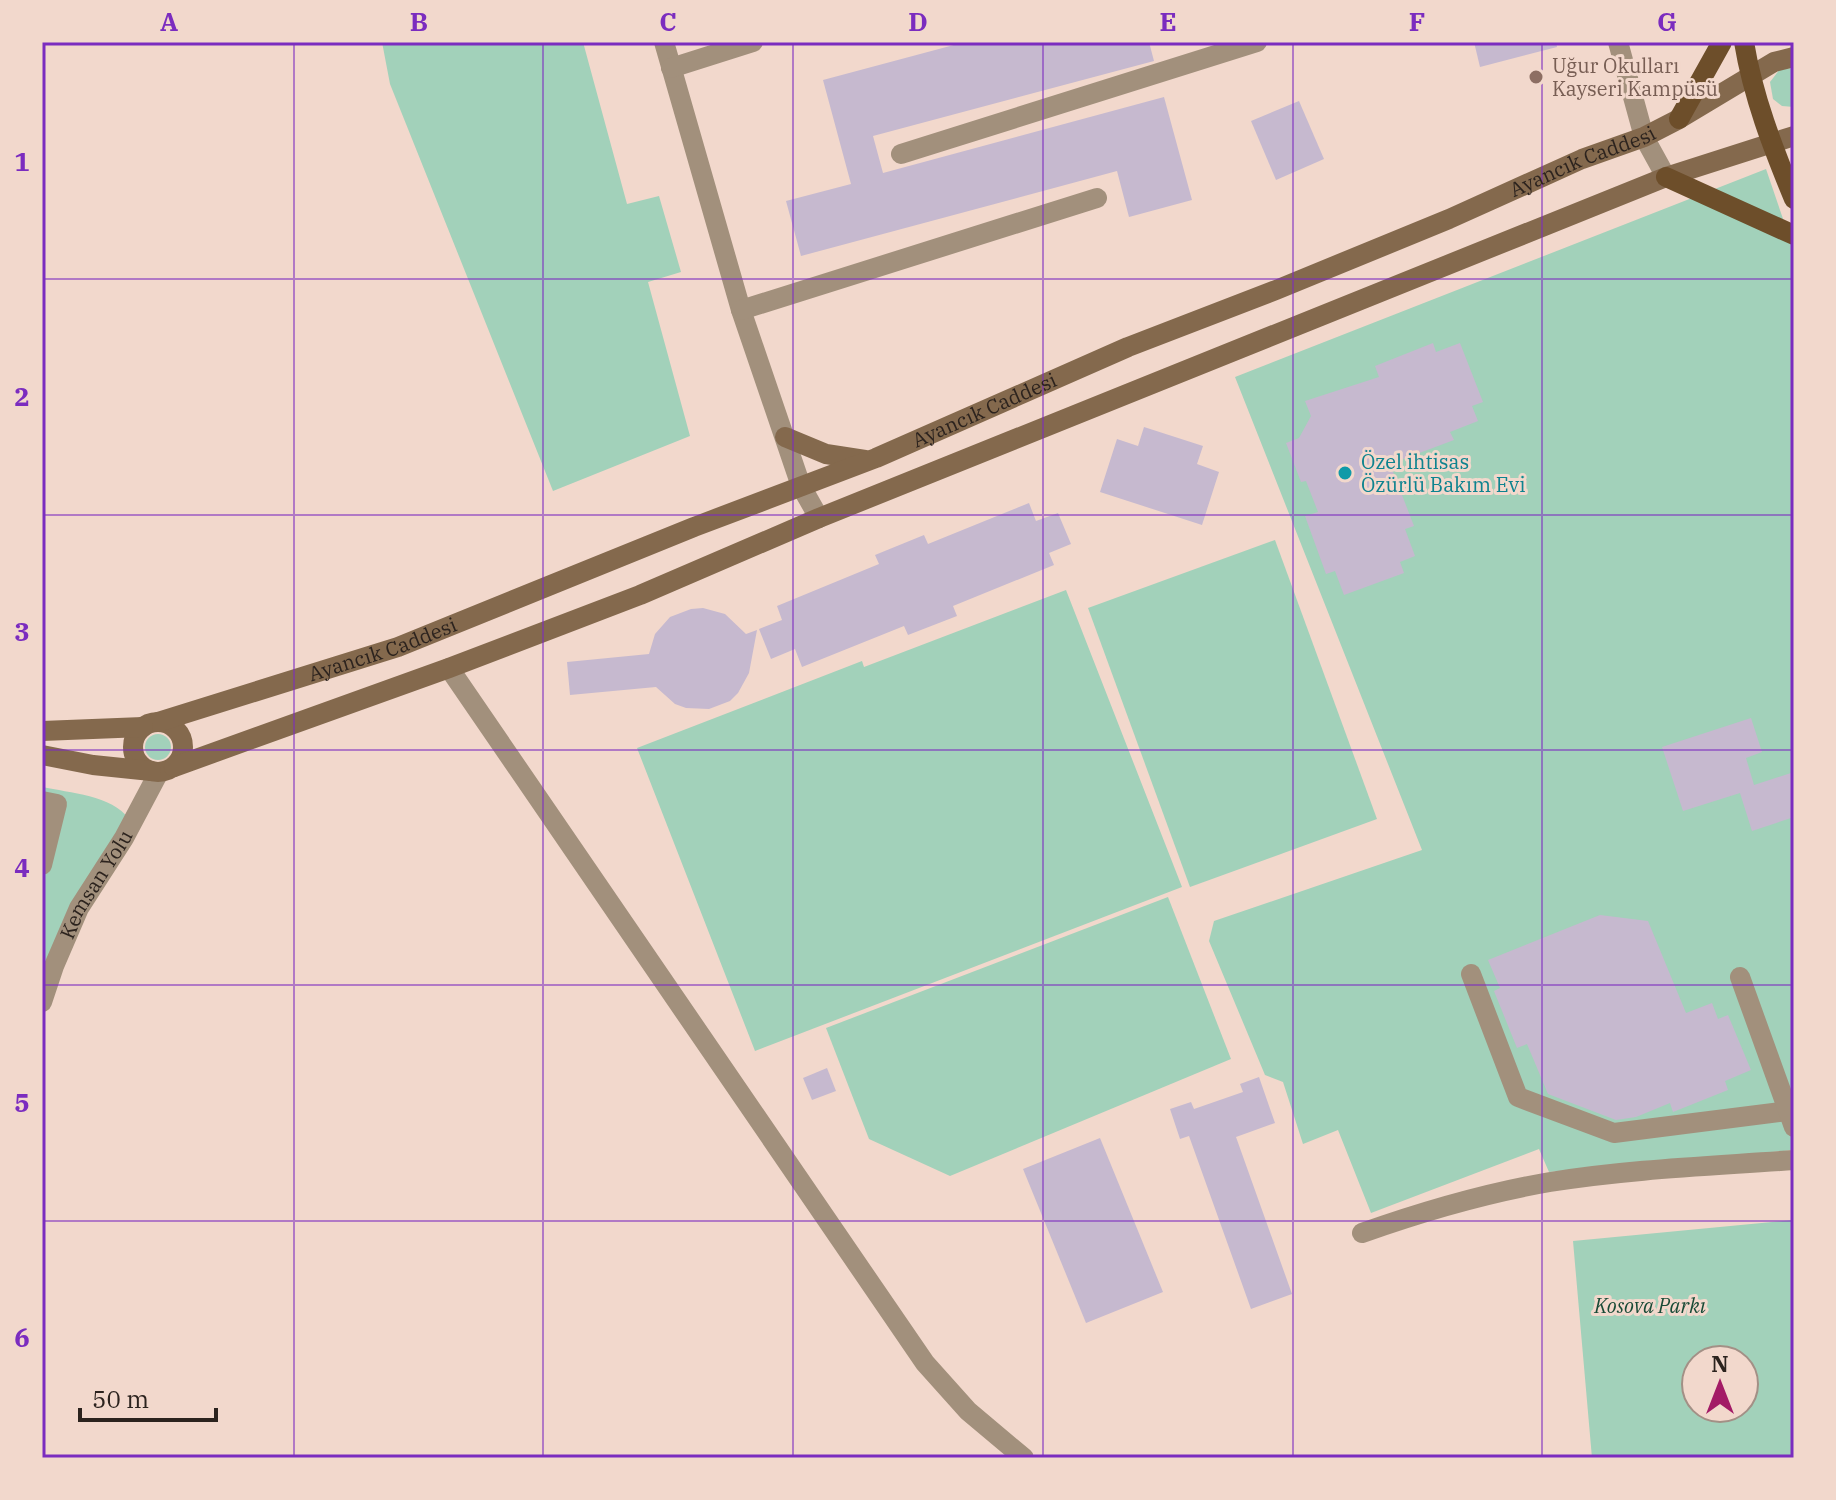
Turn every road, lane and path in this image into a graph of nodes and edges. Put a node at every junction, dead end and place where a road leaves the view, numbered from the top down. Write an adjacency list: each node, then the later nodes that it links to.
1 (664, 42): 8 (street)
2 (753, 42): 8 (street)
3 (1257, 42): 14 (street)
4 (1618, 42): 12 (street)
5 (1722, 42): 10 (main road)
6 (1744, 42): 9 (main road)
7 (1794, 57): 9 (street, Ayancık Caddesi)
8 (671, 68): 19 (street)
9 (1750, 77): 10 (street, Ayancık Caddesi); 13 (main road)
10 (1679, 119): 12 (street, Ayancık Caddesi)
11 (1794, 136): 13 (street, Ayancık Caddesi)
12 (1644, 137): 15 (street); 21 (street, Ayancık Caddesi)
13 (1771, 144): 15 (street, Ayancık Caddesi); 17 (main road)
14 (901, 154)
15 (1666, 177): 18 (main road); 23 (street, Ayancık Caddesi)
16 (1097, 198): 19 (street)
17 (1794, 199)
18 (1794, 235)
19 (741, 310): 20 (street)
20 (785, 437): 21 (street); 22 (street)
21 (869, 461): 22 (street, Ayancık Caddesi)
22 (801, 486): 23 (street); 25 (street, Ayancık Caddesi)
23 (819, 518): 24 (street, Ayancık Caddesi)
24 (449, 668): 28 (street, Ayancık Caddesi); 37 (street)
25 (150, 724): 26 (street, Ayancık Caddesi); 28 (street); 28 (street)
26 (42, 731)
27 (42, 755): 28 (street, Ayancık Caddesi)
28 (161, 770): 33 (street, Kemsan Yolu)
29 (42, 801): 30 (street)
30 (44, 855)
31 (1471, 974): 34 (street)
32 (1740, 977): 34 (street)
33 (42, 1002)
34 (1791, 1119)
35 (1794, 1160): 36 (street)
36 (1362, 1233)
37 (1024, 1458)

